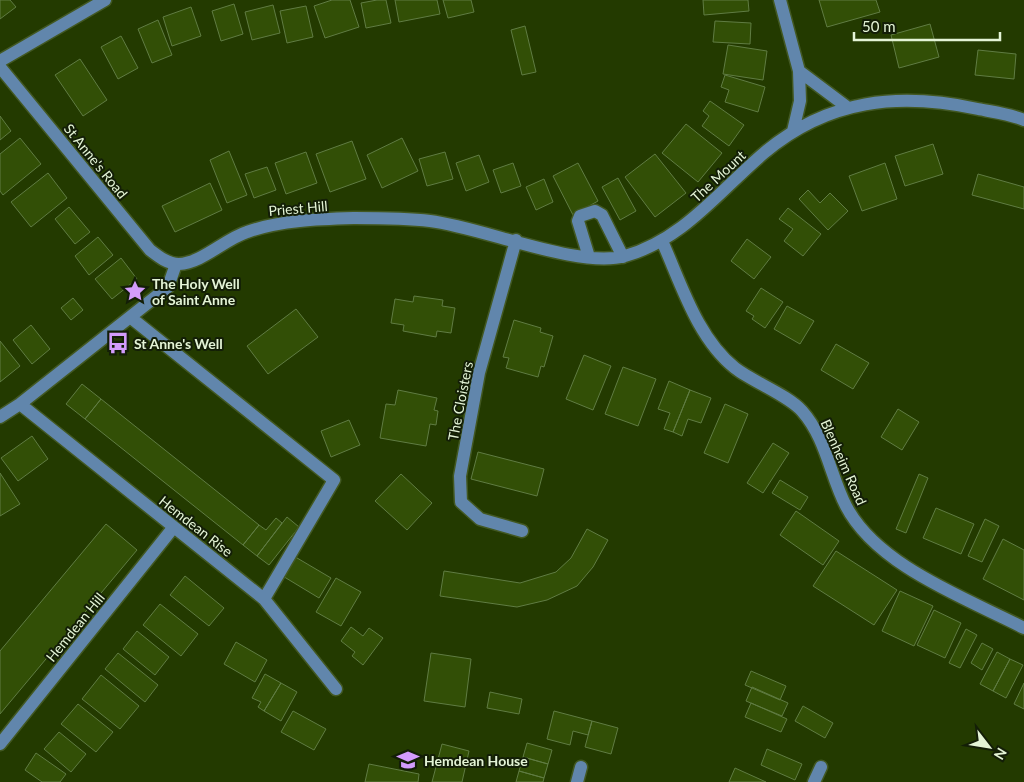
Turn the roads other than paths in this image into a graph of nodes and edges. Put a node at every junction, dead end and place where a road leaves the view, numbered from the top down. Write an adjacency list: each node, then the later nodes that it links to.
1 (105, 0): 3 (street)
2 (780, 0): 5 (street)
3 (0, 61)
4 (0, 66): 13 (street, St Anne's Road)
5 (800, 71): 6 (street); 8 (street)
6 (847, 107): 7 (street, The Mount); 8 (street, The Mount)
7 (1024, 120)
8 (793, 131): 10 (street, The Mount)
9 (516, 240): 11 (street, Priest Hill); 13 (street, Priest Hill); 18 (street, The Cloisters)
10 (662, 242): 12 (street, Priest Hill); 20 (street, Blenheim Road)
11 (589, 257): 12 (street, Priest Hill); 12 (street)
12 (623, 257)
13 (176, 264): 14 (street)
14 (130, 317): 15 (street); 19 (street)
15 (20, 404): 16 (street); 17 (street, Hemdean Rise)
16 (0, 417)
17 (172, 528): 19 (street, Hemdean Rise); 22 (street, Hemdean Hill)
18 (522, 531)
19 (264, 599): 21 (street, Hemdean Rise)
20 (1024, 628)
21 (336, 689)
22 (0, 744)
23 (581, 767): 25 (street)
24 (821, 767): 26 (street)
25 (577, 782)
26 (814, 782)

